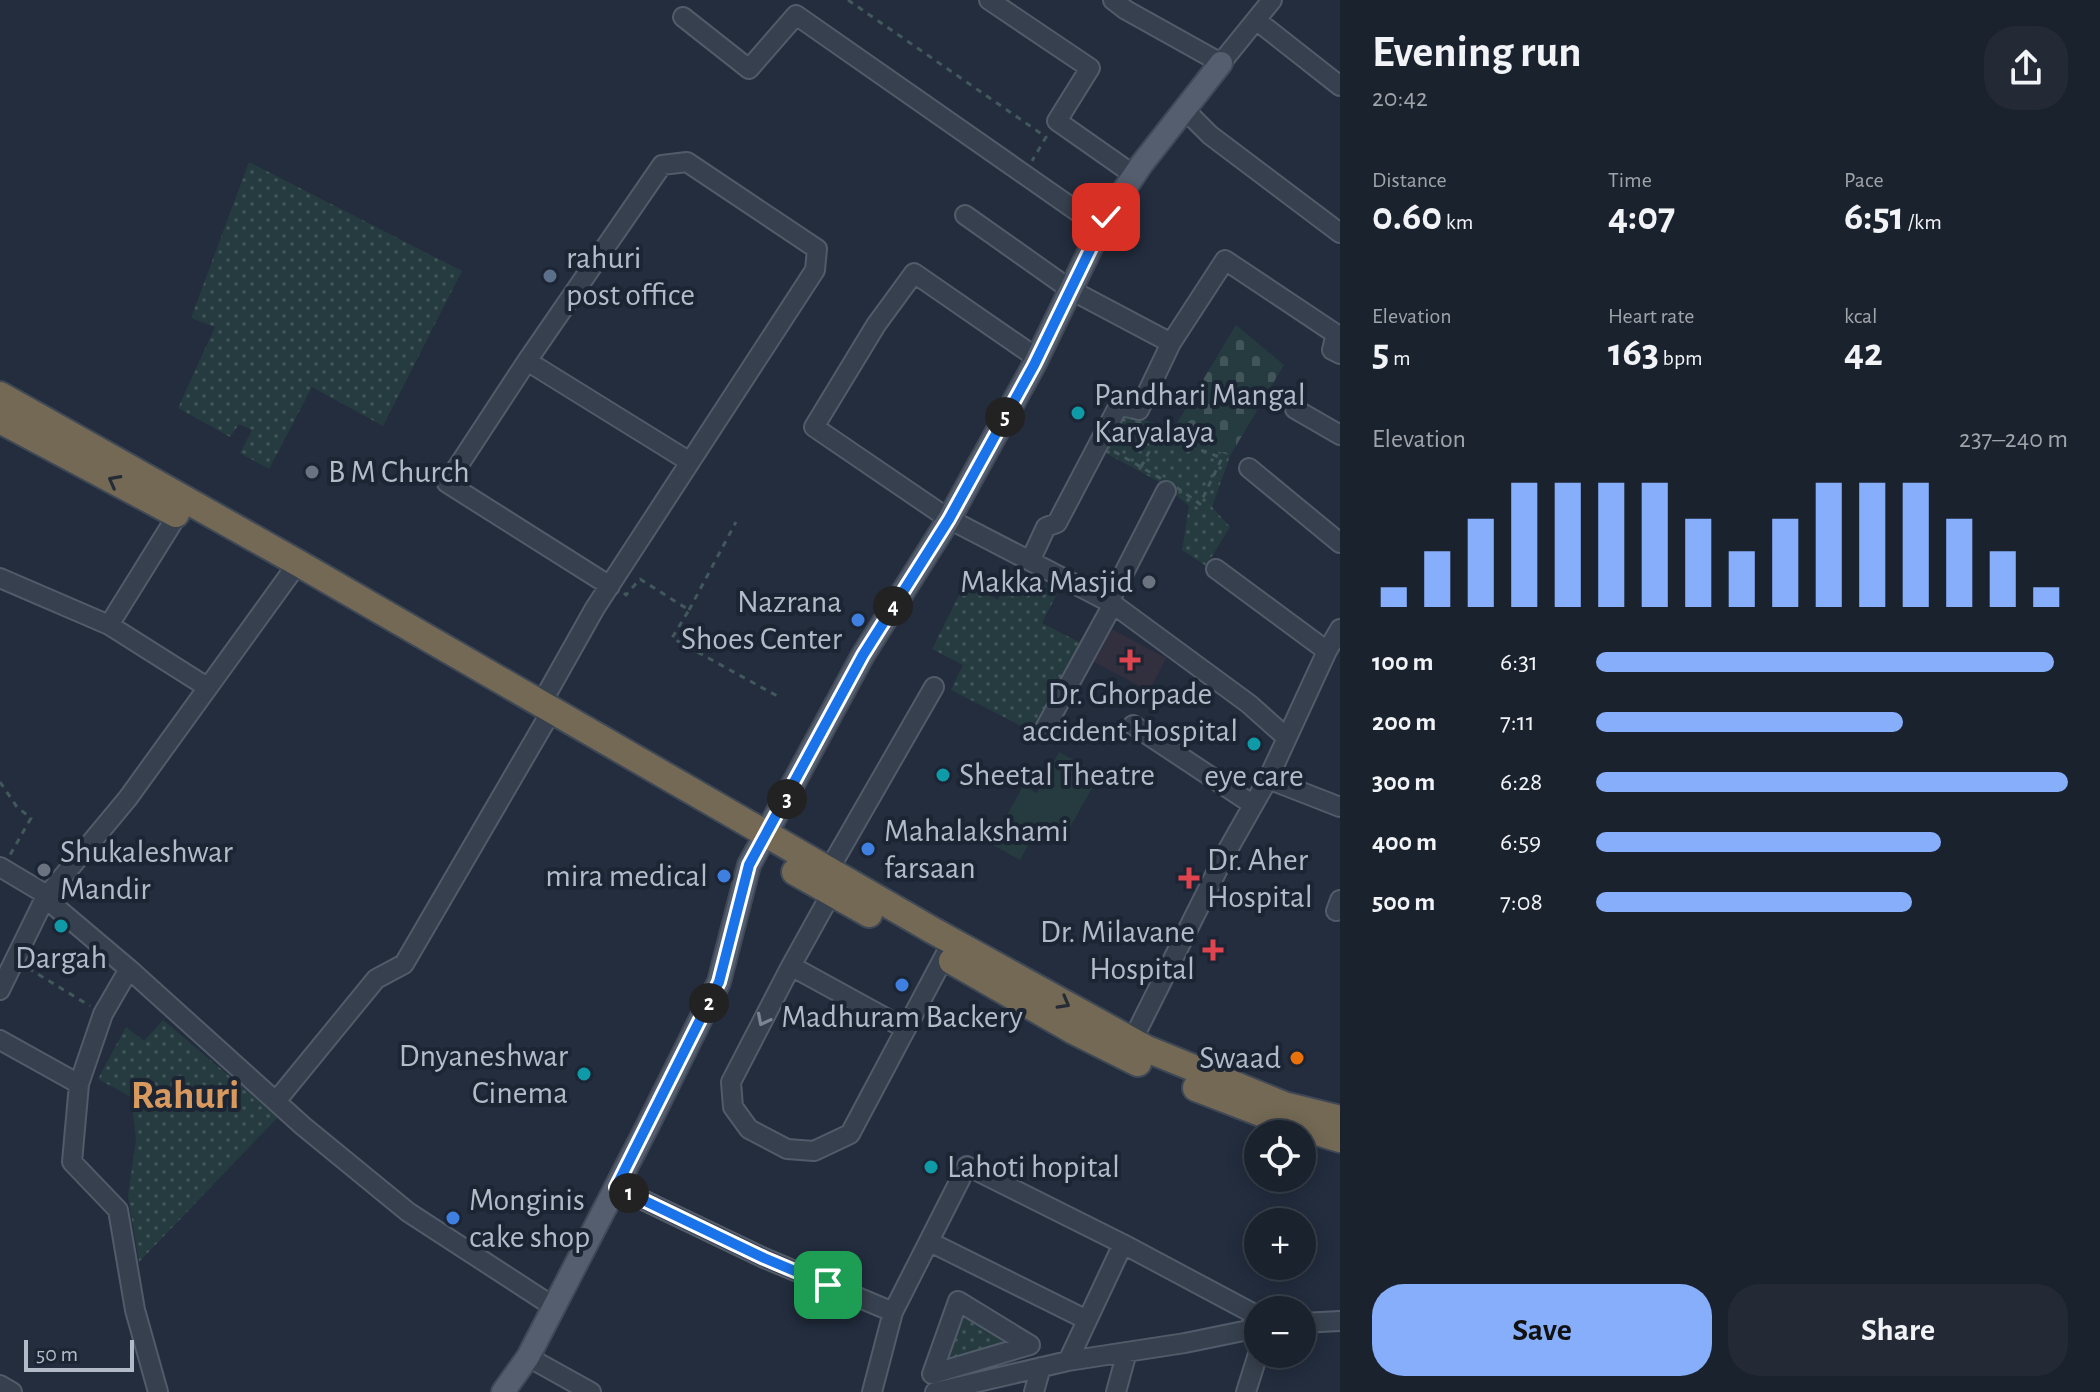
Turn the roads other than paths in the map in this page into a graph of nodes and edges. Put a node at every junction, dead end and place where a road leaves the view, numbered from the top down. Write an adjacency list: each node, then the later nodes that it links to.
1 (989, 0): 9 (street)
2 (1113, 0): 6 (street)
3 (1272, 0): 5 (street)
4 (683, 17): 11 (street)
5 (1256, 20): 6 (street); 7 (street)
6 (1221, 63): 8 (main road)
7 (1340, 86)
8 (1185, 110): 9 (main road); 12 (street)
9 (1134, 175): 11 (main road)
10 (965, 215): 13 (street)
11 (1101, 228): 13 (main road)
12 (1340, 233)
13 (1071, 290): 14 (street); 16 (main road)
14 (1171, 343): 15 (street); 29 (street)
15 (1340, 354)
16 (1037, 358): 27 (main road); 27 (street)
17 (527, 361): 23 (street); 23 (street); 33 (street)
18 (0, 395): 22 (highway)
19 (1295, 409): 21 (street)
20 (0, 420): 22 (highway)
21 (1340, 435)
22 (90, 456): 26 (highway, one-way to 22); 31 (highway)
23 (690, 462): 33 (street)
24 (1249, 468): 28 (street)
25 (1166, 491): 34 (street)
26 (178, 514): 31 (highway); 35 (street)
27 (949, 519): 29 (street); 47 (main road)
28 (1340, 543)
29 (1031, 559): 34 (street)
30 (1216, 569): 37 (street)
31 (294, 570): 38 (street); 40 (highway)
32 (0, 578): 35 (street)
33 (610, 586): 40 (street)
34 (1111, 603): 42 (street); 43 (street)
35 (109, 625): 38 (street)
36 (1340, 629): 37 (street)
37 (1327, 651): 43 (street)
38 (207, 687): 50 (street)
39 (934, 687): 49 (street)
40 (545, 713): 47 (highway); 61 (street)
41 (1133, 725): 45 (street)
42 (1043, 732)
43 (1287, 738): 44 (street)
44 (1268, 779): 45 (street); 46 (street)
45 (1252, 804): 59 (street)
46 (1340, 807)
47 (763, 842): 49 (highway); 64 (main road)
48 (1, 868): 50 (street)
49 (830, 882): 52 (highway); 54 (street)
50 (46, 896): 53 (street); 55 (street)
51 (0, 945): 53 (street)
52 (949, 950): 57 (street); 59 (highway)
53 (16, 957): 56 (street)
54 (791, 966): 57 (street); 57 (street, one-way to 57)
55 (129, 969): 60 (street); 61 (street)
56 (0, 990)
57 (906, 1029)
58 (0, 1040): 60 (street)
59 (1128, 1049): 62 (highway); 63 (highway)
60 (79, 1084): 82 (street)
61 (277, 1100): 67 (street)
62 (1340, 1119)
63 (1340, 1139)
64 (616, 1187): 67 (main road); 69 (street)
65 (930, 1242): 66 (street); 69 (street); 70 (street)
66 (1123, 1244): 68 (street); 70 (street)
67 (554, 1307): 76 (main road)
68 (1244, 1309)
69 (893, 1312): 85 (street)
70 (1087, 1320): 77 (street)
71 (1340, 1321): 72 (street)
72 (1316, 1322)
73 (1244, 1331): 75 (street)
74 (1030, 1345): 74 (street)
75 (1127, 1352): 77 (street); 88 (street)
76 (528, 1357): 83 (main road); 84 (street)
77 (1068, 1361): 78 (street)
78 (1041, 1367): 86 (street); 87 (street)
79 (1254, 1368): 89 (street)
80 (0, 1385): 81 (street)
81 (12, 1392)
82 (158, 1392)
83 (503, 1392)
84 (591, 1392)
85 (872, 1392)
86 (935, 1392)
87 (1034, 1392)
88 (1116, 1392)
89 (1246, 1392)

